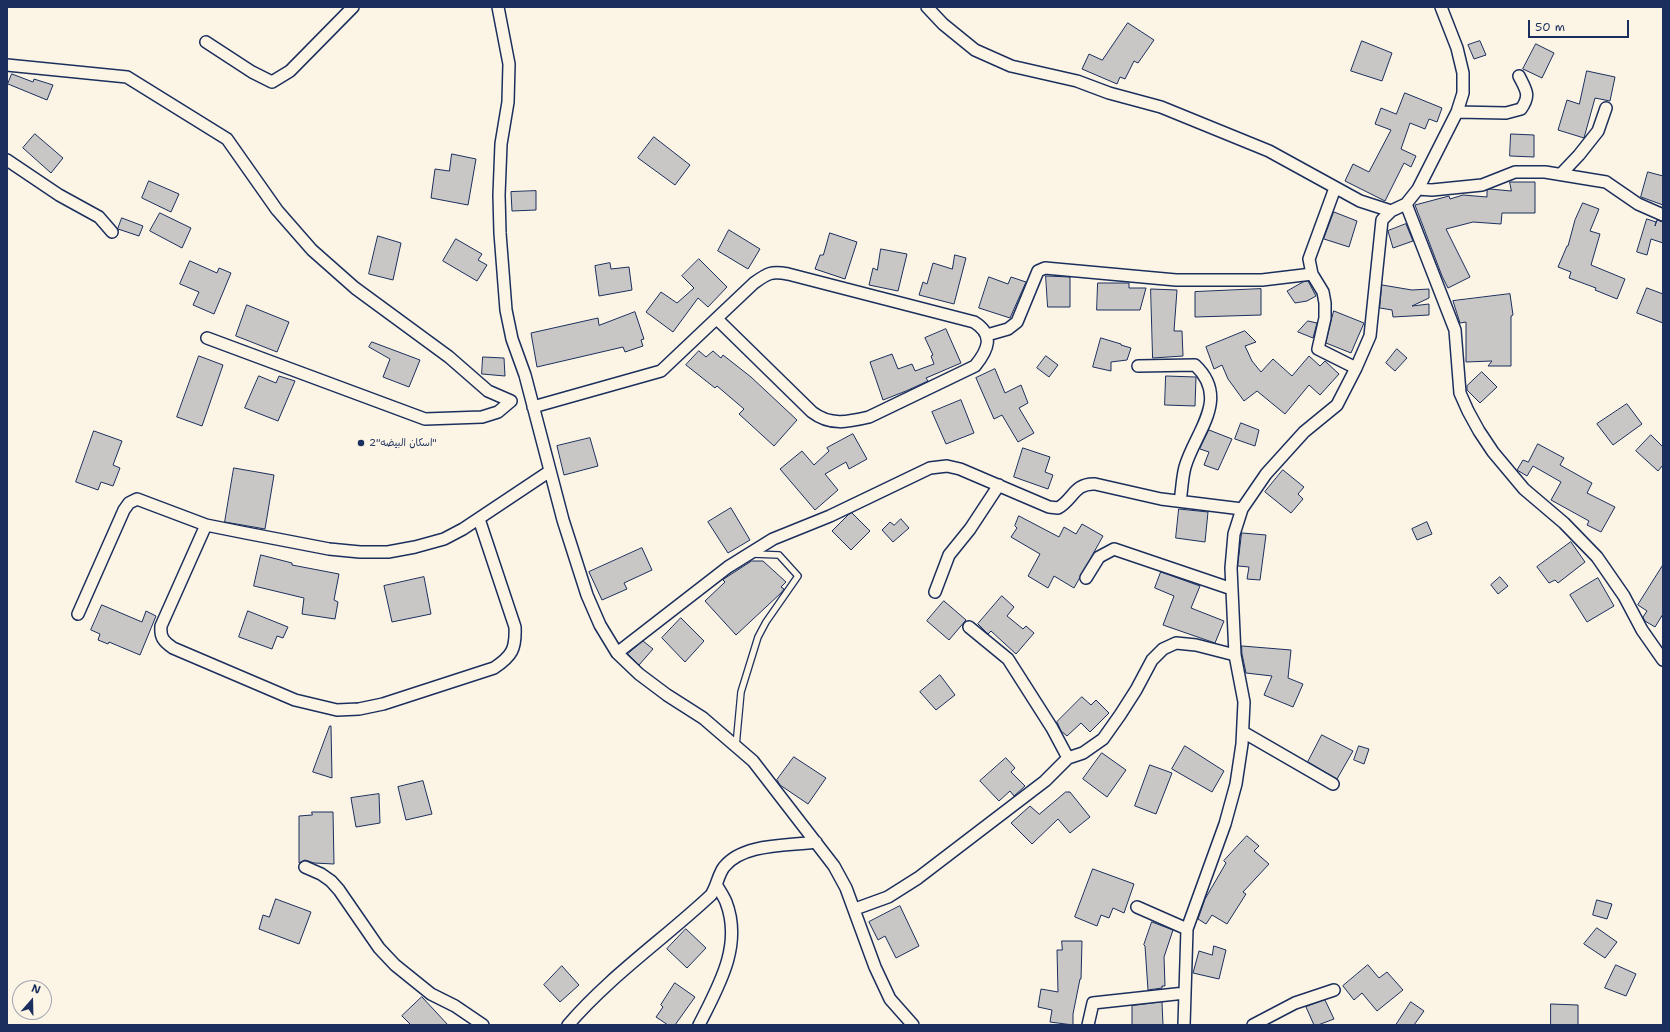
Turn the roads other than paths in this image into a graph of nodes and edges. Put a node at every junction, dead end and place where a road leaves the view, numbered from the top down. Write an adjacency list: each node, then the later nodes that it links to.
1 (353, 7): 5 (street)
2 (498, 7): 24 (street)
3 (927, 7): 12 (street)
4 (1441, 7): 9 (street)
5 (206, 42)
6 (7, 65): 21 (street)
7 (1519, 76): 9 (street)
8 (1606, 108): 11 (street)
9 (1457, 112): 13 (street)
10 (7, 160): 17 (street)
11 (1561, 174): 13 (street); 16 (street)
12 (1335, 188): 15 (street); 18 (street)
13 (1418, 189): 14 (street)
14 (1406, 204): 15 (street); 39 (street)
15 (1391, 211): 23 (street)
16 (1663, 215)
17 (112, 232)
18 (1312, 274): 20 (street); 23 (street)
19 (717, 319): 20 (street); 20 (street); 24 (street)
20 (987, 335)
21 (207, 338)
22 (1138, 366): 27 (street)
23 (1356, 368): 28 (street)
24 (533, 407): 25 (street)
25 (550, 471): 29 (street); 37 (street)
26 (998, 485): 27 (street); 31 (street); 34 (street)
27 (1180, 501): 28 (street)
28 (1242, 509): 33 (street)
29 (479, 519): 30 (street); 30 (street)
30 (206, 525): 35 (street)
31 (750, 554): 37 (street); 41 (lane)
32 (1086, 578): 33 (street)
33 (1232, 589): 38 (street)
34 (935, 592)
35 (78, 614)
36 (969, 627): 42 (street)
37 (617, 653): 41 (street)
38 (1235, 655): 40 (street); 42 (street)
39 (1663, 660)
40 (1243, 732): 43 (street); 49 (street)
41 (736, 746): 44 (street)
42 (1068, 758): 48 (street)
43 (1333, 784)
44 (816, 842): 46 (street); 48 (street)
45 (305, 867): 52 (street)
46 (717, 886): 53 (street); 54 (street)
47 (1137, 907): 49 (street)
48 (855, 910): 55 (street)
49 (1187, 929): 51 (street)
50 (1334, 990): 58 (street)
51 (1185, 993): 56 (street); 57 (street)
52 (483, 1025)
53 (568, 1025)
54 (699, 1025)
55 (913, 1025)
56 (1088, 1025)
57 (1184, 1025)
58 (1253, 1025)

